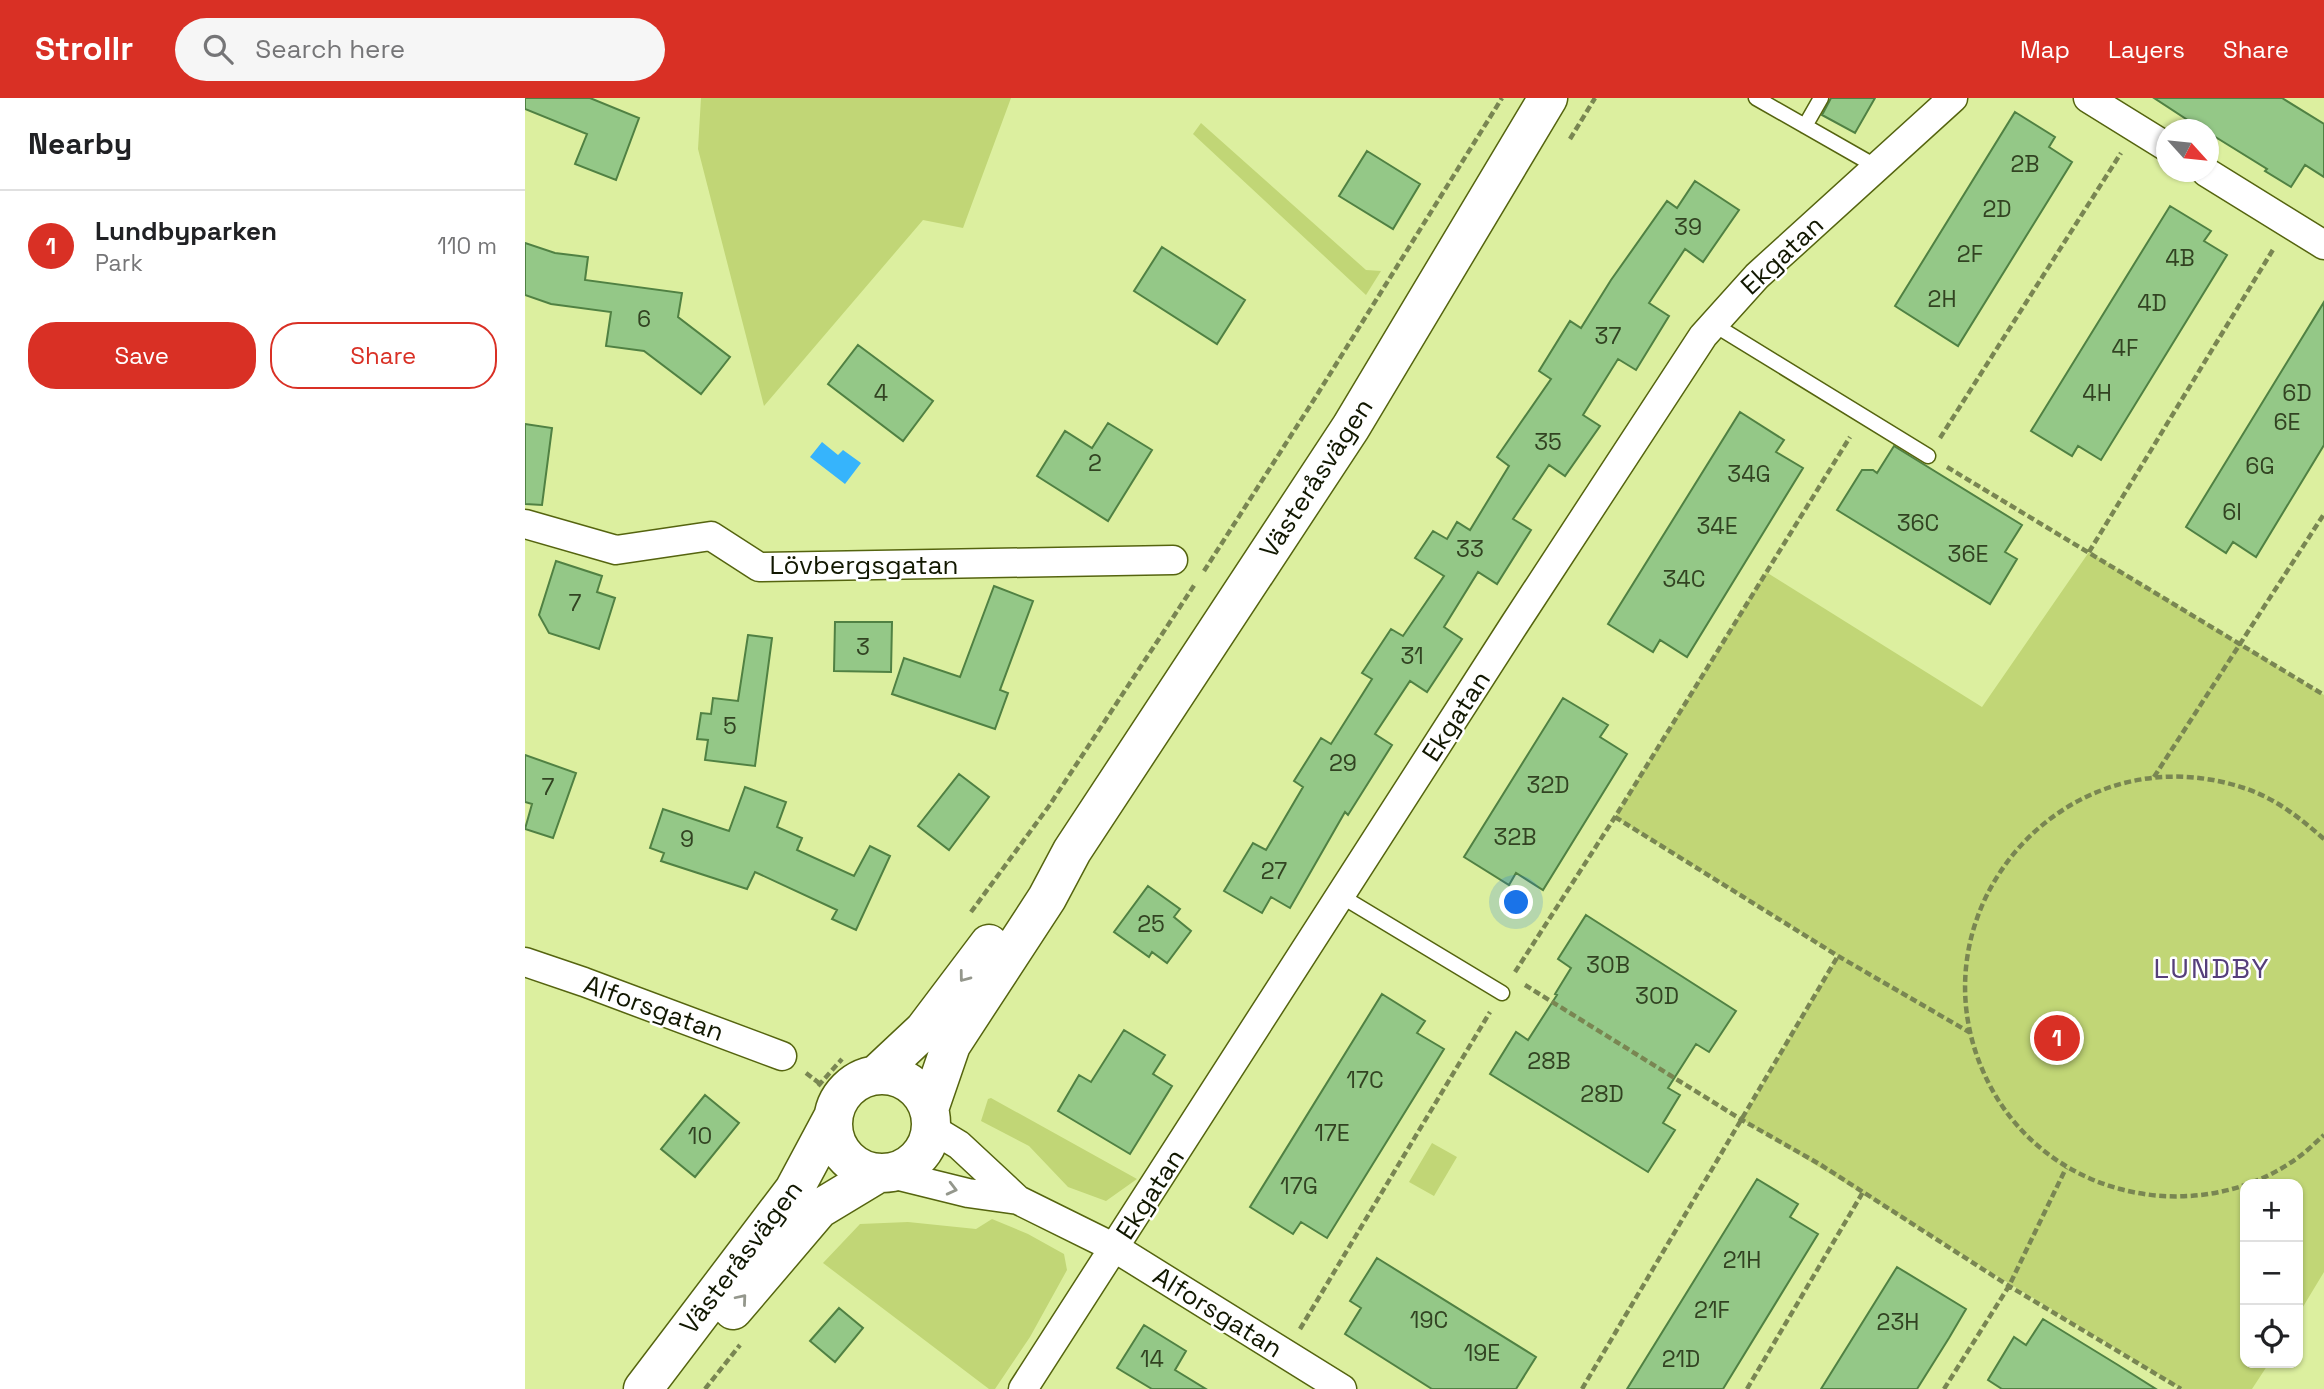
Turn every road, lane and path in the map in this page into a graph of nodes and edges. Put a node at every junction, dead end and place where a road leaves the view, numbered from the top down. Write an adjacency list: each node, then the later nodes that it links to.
1 (1501, 98): 28 (path)
2 (1548, 98): 26 (street, Västeråsvägen)
3 (1756, 98): 7 (lane)
4 (1821, 98): 7 (lane)
5 (1953, 98): 10 (street, Ekgatan)
6 (2088, 98): 8 (street)
7 (1805, 126): 10 (lane)
8 (2137, 128): 9 (street); 16 (path)
9 (2156, 140)
10 (1877, 167): 14 (street, Ekgatan)
11 (2219, 180): 12 (street)
12 (2289, 223): 13 (street); 19 (path)
13 (2324, 245)
14 (1713, 324): 15 (lane); 27 (street, Ekgatan)
15 (1863, 416): 16 (lane); 24 (path)
16 (1928, 456): 19 (path)
17 (2324, 514): 21 (path)
18 (525, 524): 20 (street, Lövbergsgatan)
19 (2089, 552): 21 (path)
20 (1173, 560)
21 (2240, 645): 22 (path); 23 (path)
22 (2324, 695)
23 (2153, 778): 25 (path); 33 (path)
24 (1615, 817): 29 (path); 31 (path)
25 (2324, 839)
26 (1072, 851): 35 (street, Västeråsvägen, one-way to 35); 37 (street, Västeråsvägen)
27 (1341, 896): 32 (lane); 44 (street, Ekgatan)
28 (968, 915)
29 (1838, 956): 33 (path); 38 (path)
30 (525, 962): 34 (street, Alforsgatan)
31 (1512, 977): 32 (path); 38 (path)
32 (1501, 993): 47 (path)
33 (1969, 1032): 40 (path)
34 (782, 1056)
35 (862, 1065): 36 (path); 36 (street, Västeråsvägen); 37 (street)
36 (824, 1104): 41 (street); 48 (street, Västeråsvägen)
37 (930, 1118): 41 (street, Västeråsvägen); 43 (street, Alforsgatan)
38 (1742, 1120): 42 (path); 53 (path)
39 (2324, 1135): 40 (path)
40 (2066, 1168): 45 (path)
41 (882, 1174): 43 (street, Alforsgatan, one-way to 43); 49 (street, Västeråsvägen, one-way to 41)
42 (1863, 1192): 45 (path); 54 (path)
43 (1018, 1199): 44 (street, Alforsgatan)
44 (1115, 1248): 47 (street, Alforsgatan); 51 (street, Ekgatan)
45 (2008, 1286): 55 (path); 56 (path)
46 (748, 1335): 50 (path)
47 (1285, 1354): 52 (street, Alforsgatan)
48 (643, 1389)
49 (667, 1389)
50 (705, 1389)
51 (1023, 1389)
52 (1342, 1389)
53 (1582, 1389)
54 (1747, 1389)
55 (1944, 1389)
56 (2181, 1389)

